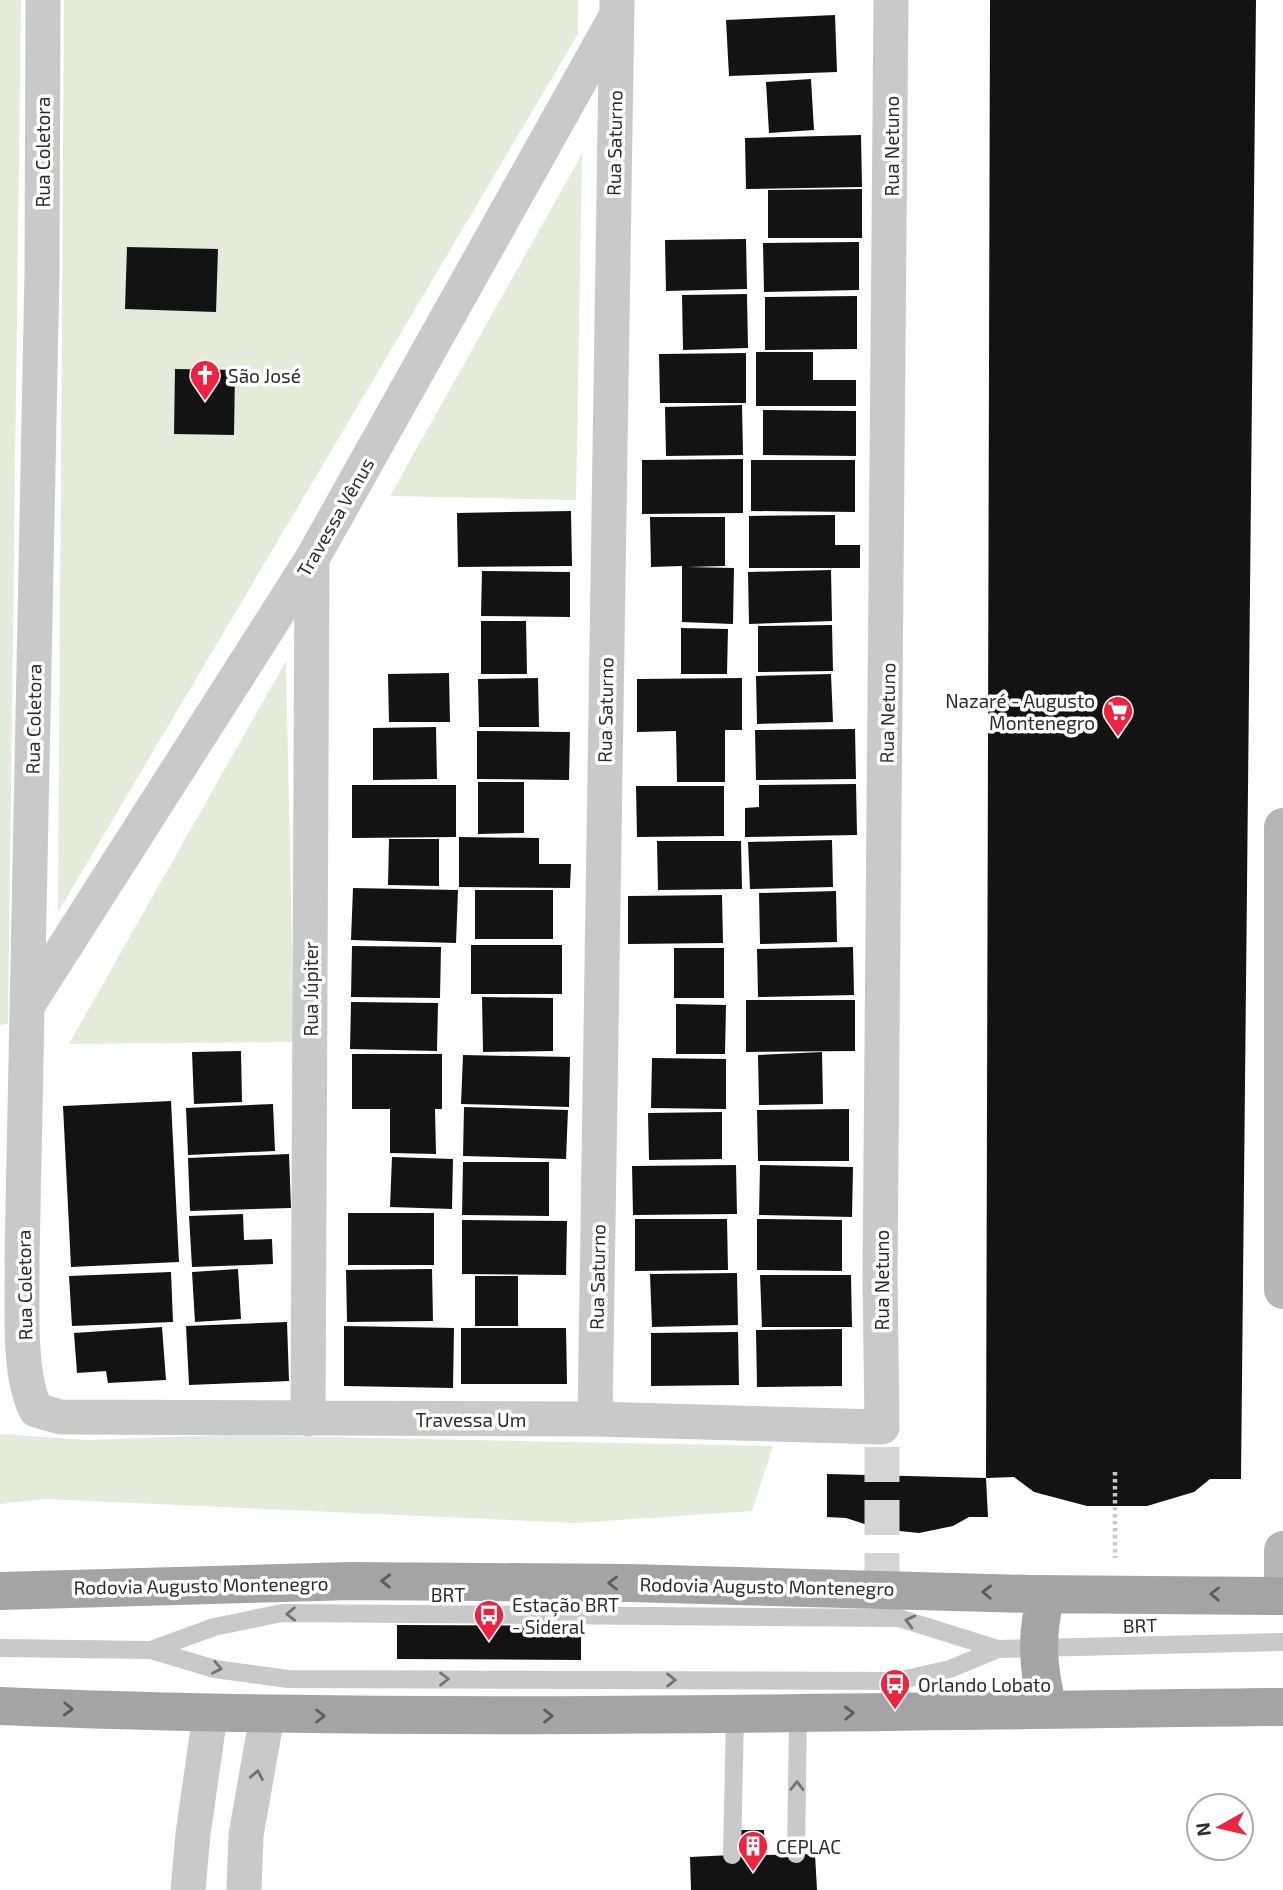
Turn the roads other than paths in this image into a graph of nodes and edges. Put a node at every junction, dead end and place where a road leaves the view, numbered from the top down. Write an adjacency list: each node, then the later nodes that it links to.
1 (43, 0): 6 (street, Rua Coletora)
2 (891, 0): 11 (street, Rua Netuno)
3 (616, 8): 4 (street, Travessa Vênus); 10 (street, Rua Saturno)
4 (312, 559): 6 (street, Travessa Vênus); 9 (street, Rua Júpiter)
5 (1283, 827): 7 (main road)
6 (29, 1003): 8 (street, Rua Coletora)
7 (1283, 1290)
8 (60, 1417): 9 (street, Travessa Um)
9 (308, 1419): 10 (street, Travessa Um)
10 (595, 1419): 11 (street, Travessa Um)
11 (882, 1427)
12 (1283, 1550): 15 (main road)
13 (0, 1591): 14 (main road, Rodovia Augusto Montenegro, one-way to 13)
14 (1046, 1594): 15 (main road, Rodovia Augusto Montenegro, one-way to 14); 18 (main road)
15 (1283, 1596)
16 (1283, 1642): 18 (lane, BRT)
17 (0, 1648): 20 (lane, BRT)
18 (1037, 1648): 19 (lane, BRT); 22 (main road)
19 (998, 1649): 20 (lane, BRT, one-way to 19); 20 (lane, BRT, one-way to 20)
20 (151, 1650)
21 (0, 1706): 24 (main road, one-way to 24)
22 (1048, 1707): 23 (main road); 25 (main road, one-way to 22)
23 (1283, 1707)
24 (210, 1715): 26 (main road); 30 (street)
25 (798, 1715): 27 (main road); 28 (lane, one-way to 25)
26 (267, 1716): 27 (main road, one-way to 27); 31 (street, one-way to 26)
27 (735, 1716): 29 (lane)
28 (796, 1854)
29 (732, 1855)
30 (188, 1890)
31 (244, 1890)

